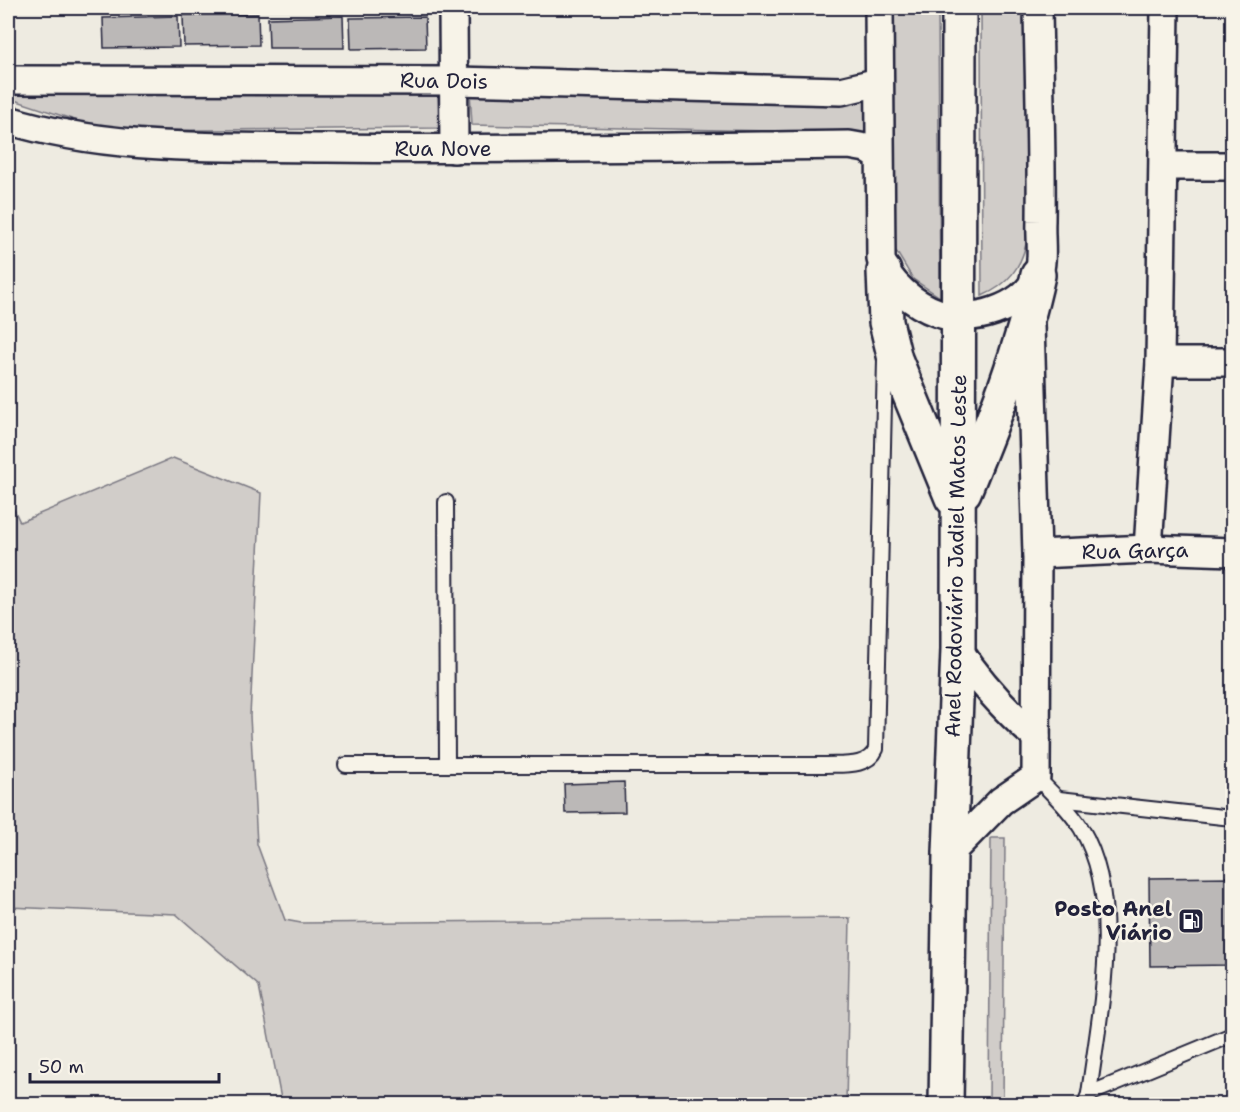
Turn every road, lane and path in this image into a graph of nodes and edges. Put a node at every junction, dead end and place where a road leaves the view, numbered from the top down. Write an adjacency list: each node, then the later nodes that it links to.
1 (453, 8): 7 (street)
2 (879, 8): 8 (street)
3 (959, 8): 17 (highway, Anel Rodoviário Jadiel Matos Leste)
4 (1038, 8): 15 (street)
5 (1165, 8): 12 (street)
6 (8, 80): 7 (street, Rua Dois)
7 (455, 81): 8 (street, Rua Dois); 10 (street)
8 (879, 82): 11 (street)
9 (8, 120): 10 (street, Rua Nove)
10 (454, 149): 11 (street, Rua Nove)
11 (879, 156): 14 (street)
12 (1164, 166): 13 (street); 19 (street)
13 (1233, 166)
14 (884, 272): 17 (street); 18 (highway)
15 (1038, 275): 16 (highway); 17 (street)
16 (1030, 315): 22 (highway); 25 (street)
17 (960, 318): 22 (highway, Anel Rodoviário Jadiel Matos Leste)
18 (886, 322): 22 (highway); 28 (lane)
19 (1160, 362): 20 (street); 23 (street)
20 (1233, 362)
21 (446, 502): 28 (lane)
22 (957, 511): 26 (highway, Anel Rodoviário Jadiel Matos Leste)
23 (1148, 549): 24 (street, Rua Garça); 25 (street, Rua Garça)
24 (1233, 552)
25 (1037, 554): 27 (street)
26 (958, 649): 27 (street); 33 (highway, Anel Rodoviário Jadiel Matos Leste)
27 (1036, 737): 30 (street)
28 (447, 764): 29 (lane)
29 (346, 765)
30 (1036, 777): 31 (lane); 33 (street)
31 (1059, 800): 32 (lane); 35 (lane)
32 (1233, 818)
33 (950, 853): 36 (highway, Anel Rodoviário Jadiel Matos Leste)
34 (1233, 1035): 35 (lane)
35 (1087, 1099)
36 (946, 1104)

